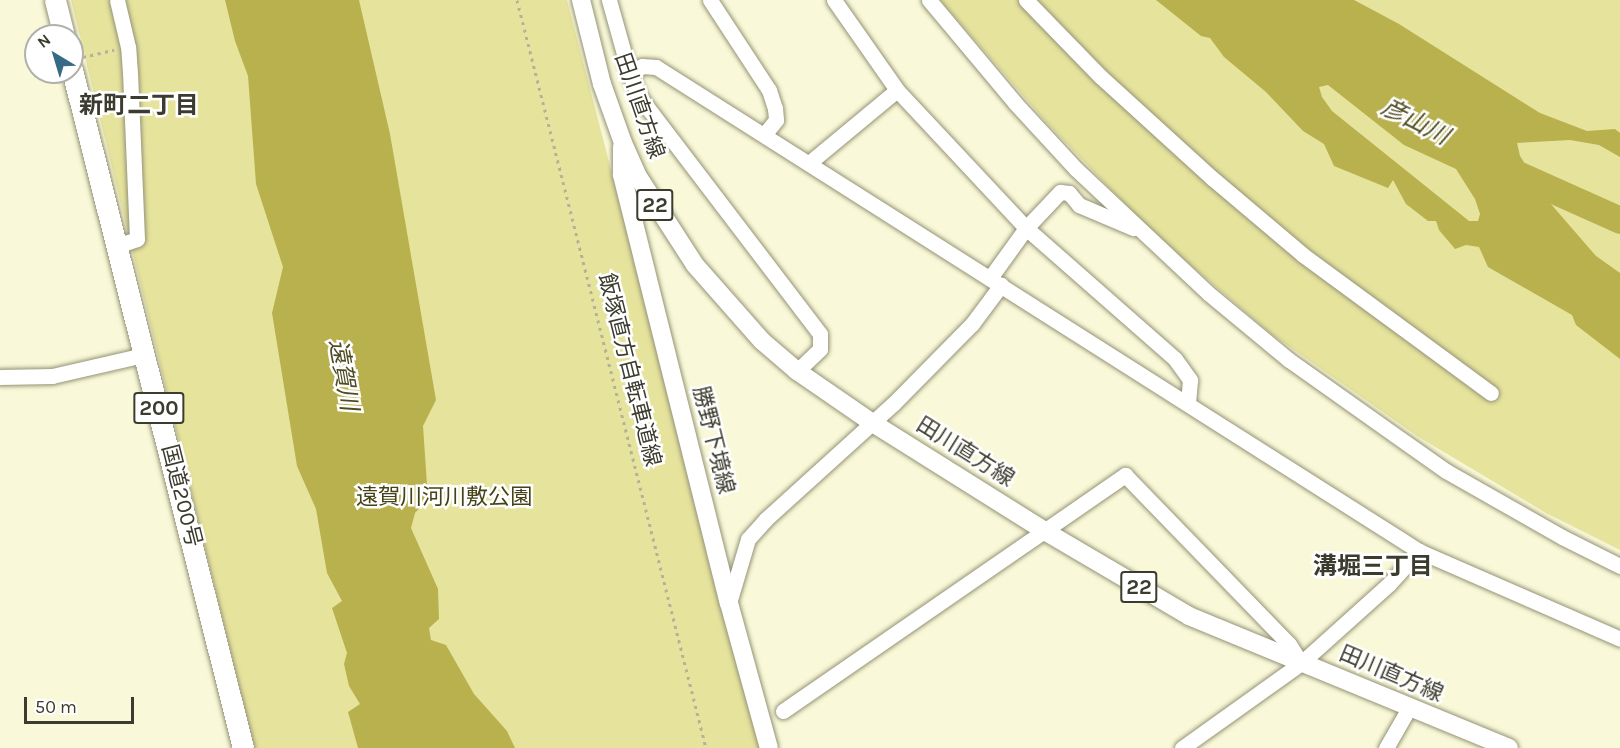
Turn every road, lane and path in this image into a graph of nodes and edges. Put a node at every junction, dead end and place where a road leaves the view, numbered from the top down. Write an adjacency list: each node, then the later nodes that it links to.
1 (55, 0): 10 (highway)
2 (117, 0): 19 (street)
3 (517, 0): 36 (path, 飯塚直方自転車道線)
4 (581, 0): 15 (main road, 田川直方線 / 22)
5 (609, 0): 11 (street)
6 (710, 0): 14 (street)
7 (834, 0): 13 (street)
8 (929, 0): 18 (street)
9 (1026, 0): 24 (street)
10 (61, 24)
11 (630, 75): 14 (street); 22 (street)
12 (76, 84): 19 (highway, 国道200号 / 200)
13 (897, 90): 16 (street); 17 (street)
14 (764, 135): 16 (street)
15 (622, 143): 22 (main road, 田川直方線 / 22); 30 (main road, 勝野下境線)
16 (809, 163): 20 (street)
17 (1026, 228): 18 (street); 20 (street); 25 (street)
18 (1142, 232): 29 (street)
19 (116, 246): 21 (highway, 国道200号 / 200)
20 (995, 281): 25 (street); 26 (street)
21 (144, 355): 23 (street); 35 (highway, 国道200号 / 200)
22 (797, 371): 26 (main road, 田川直方線 / 22)
23 (0, 377)
24 (1491, 393)
25 (1188, 402): 28 (street)
26 (871, 422): 27 (main road, 田川直方線 / 22); 30 (street)
27 (1043, 530): 32 (main road, 田川直方線 / 22); 32 (street); 34 (street)
28 (1419, 551): 31 (street); 32 (street)
29 (1620, 566)
30 (729, 603): 37 (main road, 勝野下境線)
31 (1620, 639)
32 (1301, 663): 33 (main road, 田川直方線 / 22); 38 (street)
33 (1409, 708): 39 (street); 40 (main road, 田川直方線 / 22)
34 (783, 711)
35 (243, 748)
36 (706, 748)
37 (769, 748)
38 (1182, 748)
39 (1386, 748)
40 (1509, 748)

